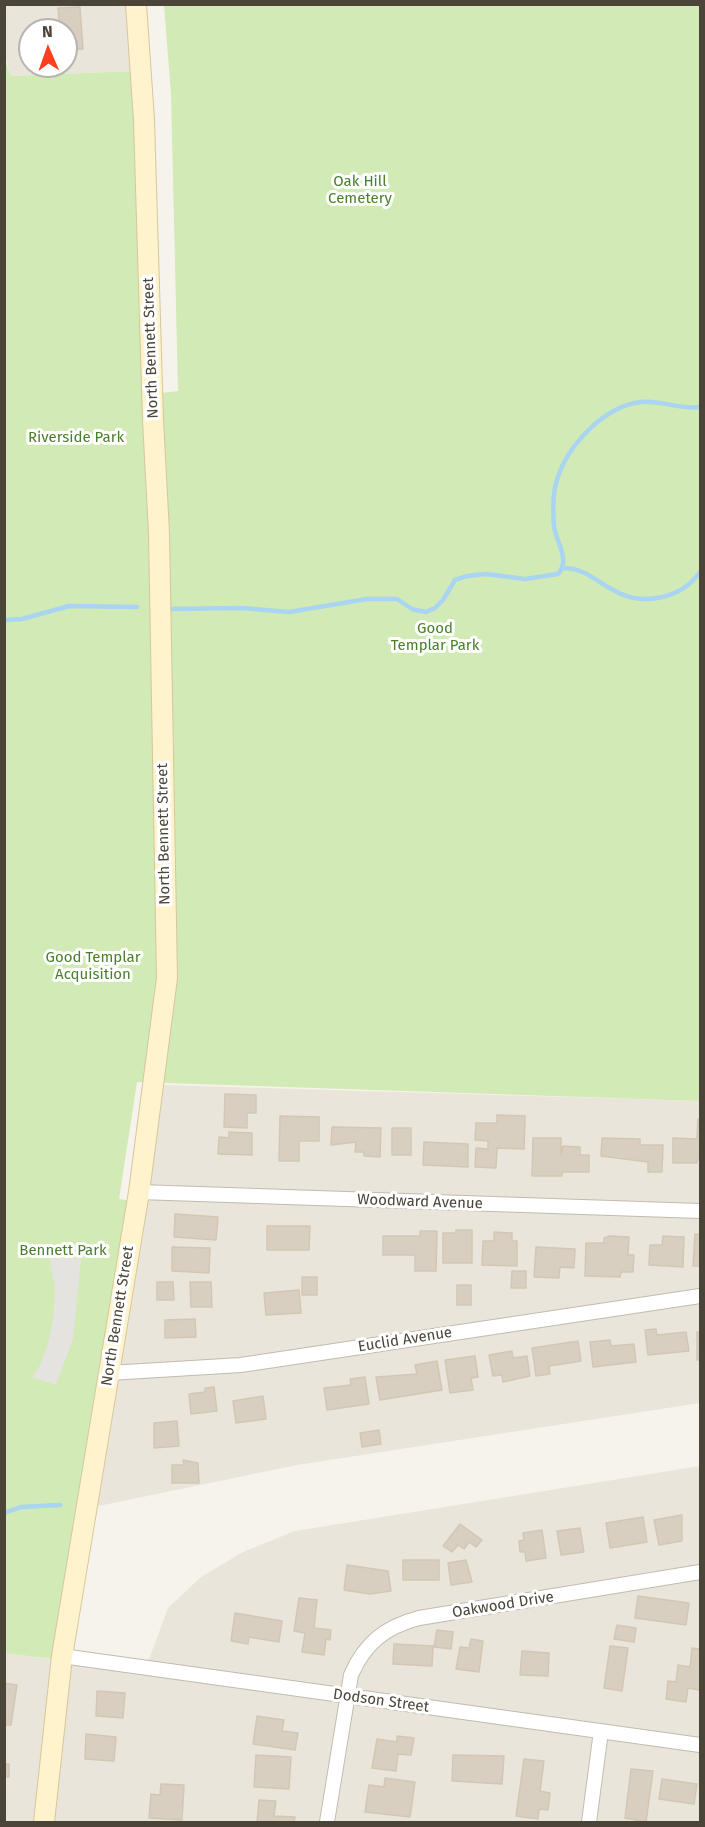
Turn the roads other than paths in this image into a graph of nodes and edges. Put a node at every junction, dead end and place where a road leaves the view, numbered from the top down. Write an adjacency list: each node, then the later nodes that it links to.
1 (136, 4): 2 (main road, North Bennett Street)
2 (139, 1192): 3 (street, Woodward Avenue); 5 (main road, North Bennett Street)
3 (700, 1211)
4 (700, 1296): 5 (street, Euclid Avenue)
5 (109, 1372): 7 (main road, North Bennett Street)
6 (700, 1572): 8 (street, Oakwood Drive)
7 (62, 1656): 8 (street, Dodson Street); 11 (main road, North Bennett Street)
8 (345, 1696): 9 (street, Dodson Street); 12 (street, Oakwood Drive)
9 (601, 1731): 10 (street, Dodson Street); 13 (street)
10 (700, 1745)
11 (44, 1822)
12 (327, 1822)
13 (589, 1822)

